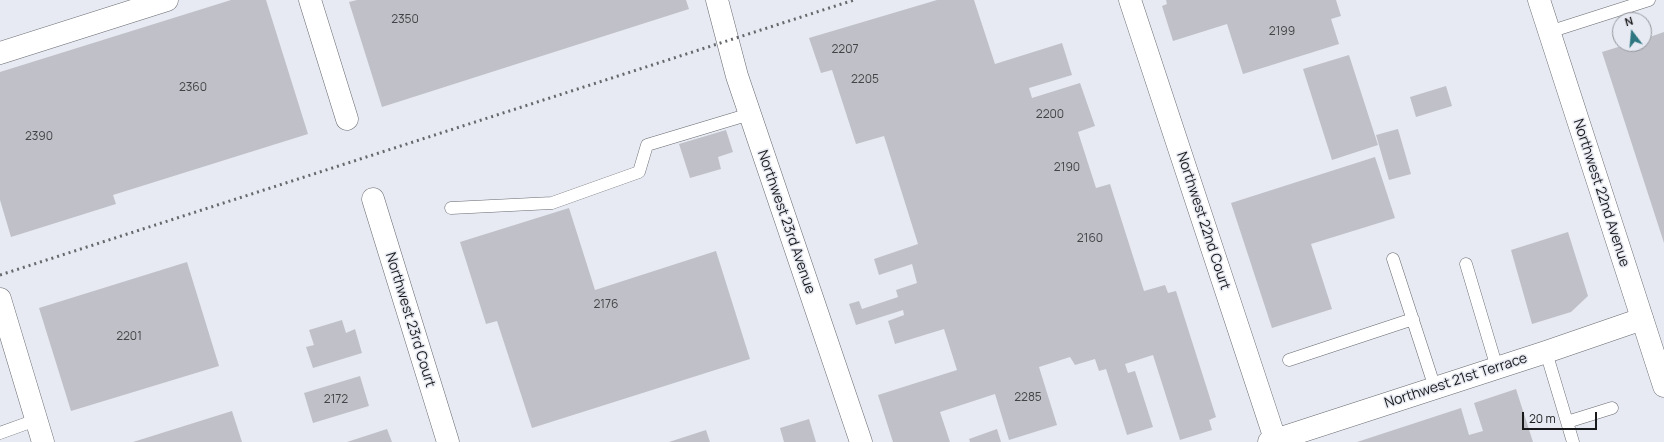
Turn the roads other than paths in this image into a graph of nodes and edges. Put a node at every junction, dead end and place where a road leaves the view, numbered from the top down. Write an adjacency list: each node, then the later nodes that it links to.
1 (167, 0): 8 (street)
2 (310, 0): 10 (street)
3 (718, 0): 9 (street, Northwest 23rd Avenue)
4 (1130, 0): 28 (street, Northwest 22nd Court)
5 (1538, 0): 7 (street, Northwest 22nd Avenue)
6 (1649, 0): 7 (lane)
7 (1549, 32): 17 (street, Northwest 22nd Avenue)
8 (0, 53)
9 (750, 114): 12 (lane); 31 (street, Northwest 23rd Avenue)
10 (347, 119)
11 (372, 199): 30 (street, Northwest 23rd Court)
12 (451, 208)
13 (1394, 259): 16 (lane)
14 (1466, 264): 21 (lane)
15 (0, 299): 25 (street)
16 (1413, 319): 20 (lane); 23 (lane)
17 (1642, 319): 18 (street, Northwest 22nd Avenue); 19 (street, Northwest 21st Terrace)
18 (1658, 347): 22 (street, Northwest 22nd Avenue)
19 (1546, 352): 21 (street, Northwest 21st Terrace); 26 (lane)
20 (1289, 360)
21 (1497, 368): 23 (street, Northwest 21st Terrace)
22 (1664, 386)
23 (1435, 388): 28 (street, Northwest 21st Terrace)
24 (1612, 408): 26 (lane)
25 (36, 420): 27 (lane); 29 (street)
26 (1567, 422): 32 (lane)
27 (0, 433)
28 (1273, 441)
29 (43, 442)
30 (448, 442)
31 (861, 442)
32 (1573, 442)

